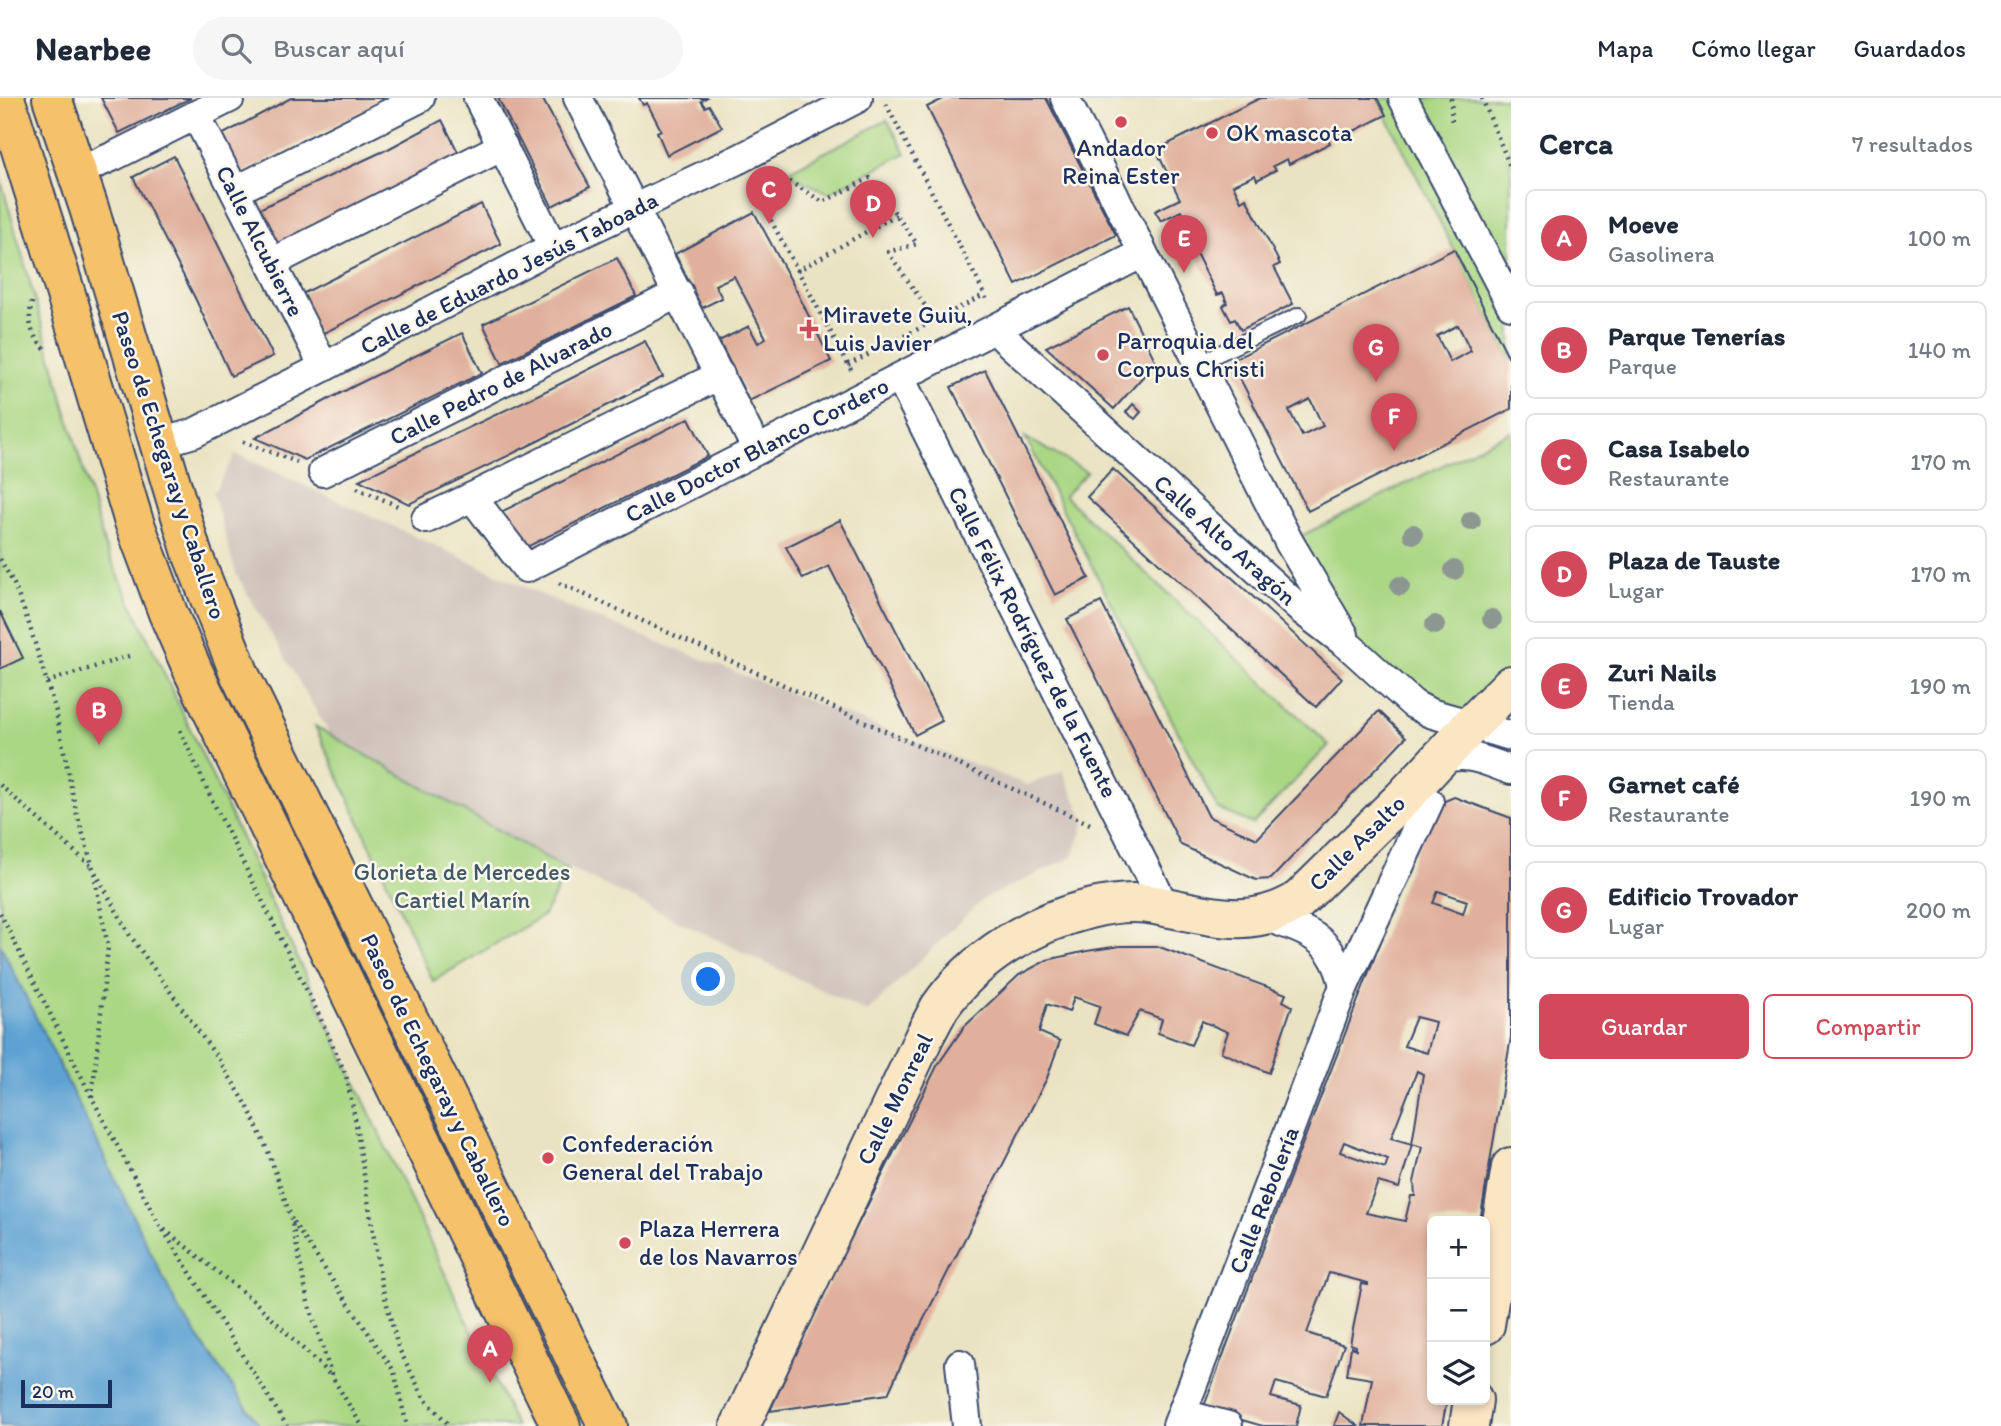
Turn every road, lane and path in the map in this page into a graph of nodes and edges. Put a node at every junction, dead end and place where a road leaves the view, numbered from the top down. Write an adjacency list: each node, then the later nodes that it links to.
1 (5, 98): 13 (main road, Paseo de Echegaray y Caballero)
2 (52, 98): 17 (main road, Paseo de Echegaray y Caballero)
3 (230, 98): 12 (street)
4 (420, 98): 19 (street)
5 (478, 98): 14 (street)
6 (578, 98): 20 (street)
7 (858, 98): 15 (street, Calle de Eduardo Jesús Taboada)
8 (883, 98): 27 (path)
9 (1065, 98): 23 (street)
10 (1403, 98): 29 (street)
11 (1482, 98): 16 (path)
12 (196, 115): 17 (street); 19 (street, Calle Alcubierre)
13 (18, 138): 17 (main road); 78 (main road, Paseo de Echegaray y Caballero)
14 (503, 146): 22 (street); 24 (street)
15 (739, 159): 20 (street, Calle de Eduardo Jesús Taboada); 25 (path)
16 (1511, 169)
17 (77, 172): 40 (main road, Paseo de Echegaray y Caballero)
18 (777, 174): 21 (path)
19 (235, 191): 24 (street, Calle Alcubierre)
20 (635, 208): 22 (street, Calle de Eduardo Jesús Taboada); 26 (street)
21 (896, 215): 25 (path); 31 (path)
22 (554, 247): 36 (street, Calle de Eduardo Jesús Taboada)
23 (1143, 253): 32 (street, Calle Doctor Blanco Cordero); 34 (street)
24 (271, 263): 36 (street, Calle Alcubierre)
25 (797, 271): 35 (path)
26 (679, 293): 37 (street); 43 (street, Calle Pedro de Alvarado)
27 (985, 295): 31 (path); 32 (path)
28 (32, 299): 33 (path)
29 (1511, 305)
30 (1298, 315): 34 (lane)
31 (935, 320): 35 (path)
32 (995, 330): 38 (street, Calle Doctor Blanco Cordero); 48 (street, Calle Alto Aragón)
33 (52, 359)
34 (1199, 363): 48 (street)
35 (848, 365): 39 (path)
36 (324, 367): 40 (street, Calle de Eduardo Jesús Taboada)
37 (720, 375): 42 (street); 44 (street)
38 (900, 378): 39 (street, Calle Doctor Blanco Cordero); 59 (street, Calle Félix Rodríguez de la Fuente)
39 (864, 396): 42 (street, Calle Doctor Blanco Cordero)
40 (157, 440): 79 (main road, Paseo de Echegaray y Caballero)
41 (239, 440): 43 (path)
42 (757, 450): 47 (street, Calle Doctor Blanco Cordero)
43 (323, 472): 45 (path)
44 (472, 497): 45 (street); 47 (street)
45 (426, 519)
46 (0, 559): 50 (path)
47 (526, 568): 59 (path)
48 (1350, 647): 53 (street, Calle Alto Aragón)
49 (132, 655): 50 (path)
50 (47, 682): 60 (path)
51 (1511, 685): 53 (main road, Calle Asalto)
52 (176, 720): 77 (path)
53 (1471, 725): 54 (street, Calle Alto Aragón); 55 (main road, Calle Asalto)
54 (1511, 736)
55 (1439, 760): 56 (street); 63 (main road, Calle Asalto)
56 (1511, 770)
57 (0, 785): 60 (path)
58 (1429, 802): 64 (street, Calle Rebolería)
59 (1135, 845): 61 (street, Calle Félix Rodríguez de la Fuente)
60 (93, 868): 65 (path); 67 (path)
61 (1165, 907): 63 (main road, Calle Asalto); 80 (main road, Calle Monreal)
62 (0, 913): 65 (path)
63 (1263, 916): 64 (street)
64 (1345, 986): 73 (street, Calle Rebolería)
65 (92, 1098): 68 (path)
66 (1511, 1167): 69 (main road)
67 (290, 1218): 71 (path); 76 (path)
68 (160, 1226): 71 (path); 74 (path)
69 (1490, 1295)
70 (960, 1364): 81 (street)
71 (332, 1377): 75 (path)
72 (1472, 1405): 83 (main road)
73 (1180, 1420): 82 (street)
74 (287, 1426)
75 (362, 1426)
76 (407, 1426)
77 (450, 1426)
78 (561, 1426)
79 (608, 1426)
80 (740, 1426)
81 (967, 1426)
82 (1228, 1426)
83 (1469, 1426)

